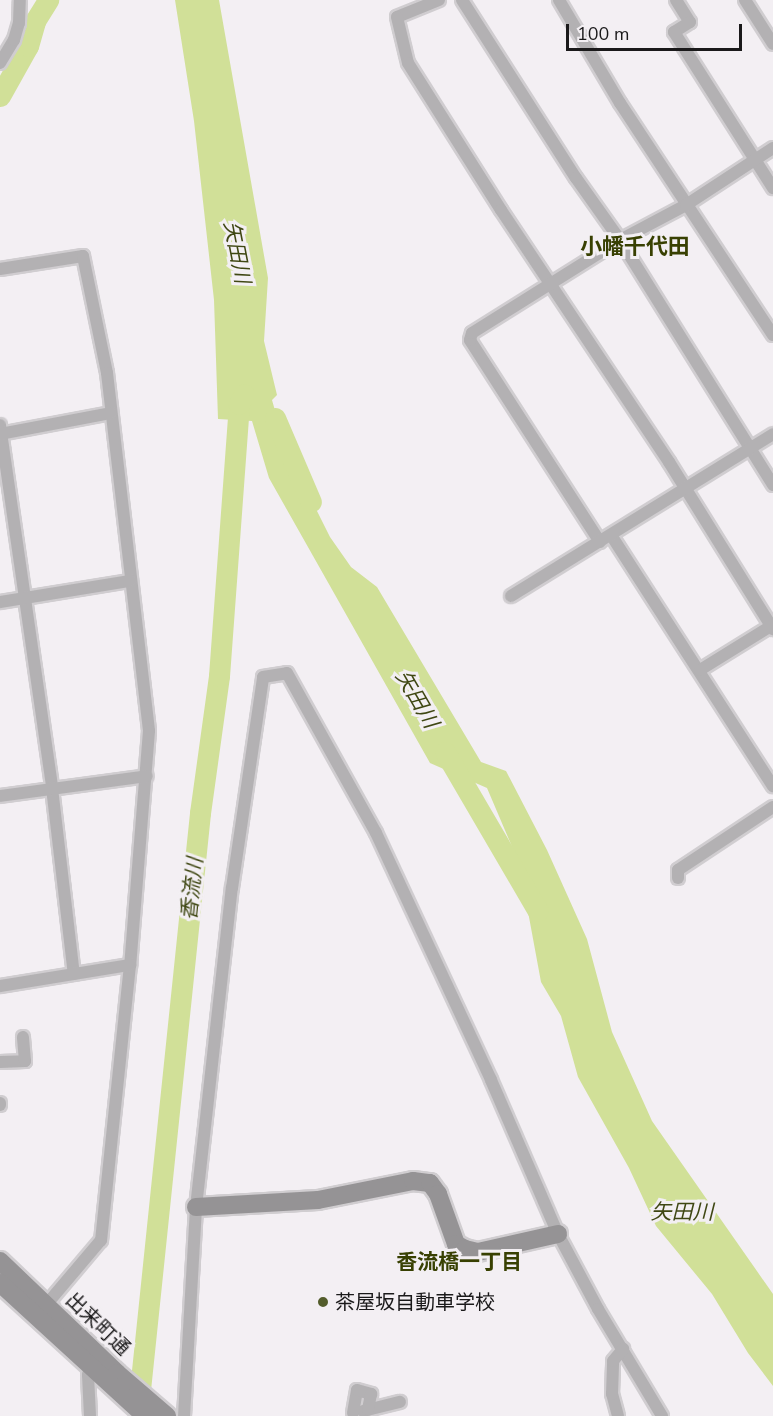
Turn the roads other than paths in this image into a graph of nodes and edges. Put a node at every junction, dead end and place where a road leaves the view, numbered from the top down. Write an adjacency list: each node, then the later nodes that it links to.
1 (20, 0): 8 (street)
2 (439, 0): 15 (street)
3 (462, 0): 13 (street)
4 (559, 0): 12 (street)
5 (675, 0): 10 (street)
6 (745, 0): 7 (street)
7 (773, 44)
8 (0, 63)
9 (773, 148): 10 (street)
10 (755, 160): 11 (street); 12 (street)
11 (773, 188)
12 (686, 205): 13 (street); 16 (street)
13 (620, 240): 15 (street); 20 (street)
14 (0, 269): 17 (street)
15 (550, 284): 22 (street); 23 (street)
16 (773, 335)
17 (111, 413): 18 (street); 24 (street)
18 (0, 431): 26 (street)
19 (773, 434): 20 (street)
20 (750, 448): 21 (street); 22 (street)
21 (773, 485)
22 (685, 489): 23 (street); 28 (street)
23 (605, 538): 25 (street); 29 (street)
24 (130, 581): 26 (street); 30 (street)
25 (511, 596)
26 (26, 598): 27 (street); 32 (street)
27 (0, 602)
28 (772, 628): 29 (street)
29 (700, 670): 31 (street)
30 (147, 776): 32 (street); 36 (street)
31 (773, 786)
32 (52, 788): 33 (street); 37 (street)
33 (0, 796)
34 (773, 807): 35 (street)
35 (678, 878)
36 (130, 965): 37 (street); 45 (street)
37 (74, 974): 38 (street)
38 (0, 986)
39 (23, 1037): 40 (street)
40 (0, 1062)
41 (196, 1207): 42 (main road); 42 (street); 54 (street)
42 (558, 1234): 46 (street)
43 (0, 1261): 45 (main road, 出来町通)
44 (0, 1283): 47 (main road, 出来町通)
45 (46, 1305): 53 (main road, 出来町通)
46 (623, 1348): 55 (street); 56 (street)
47 (90, 1367): 51 (street); 52 (main road, 出来町通)
48 (400, 1402): 49 (street)
49 (368, 1410): 50 (street); 50 (street)
50 (352, 1414)
51 (90, 1416)
52 (145, 1416)
53 (167, 1416)
54 (184, 1416)
55 (618, 1416)
56 (662, 1416)

